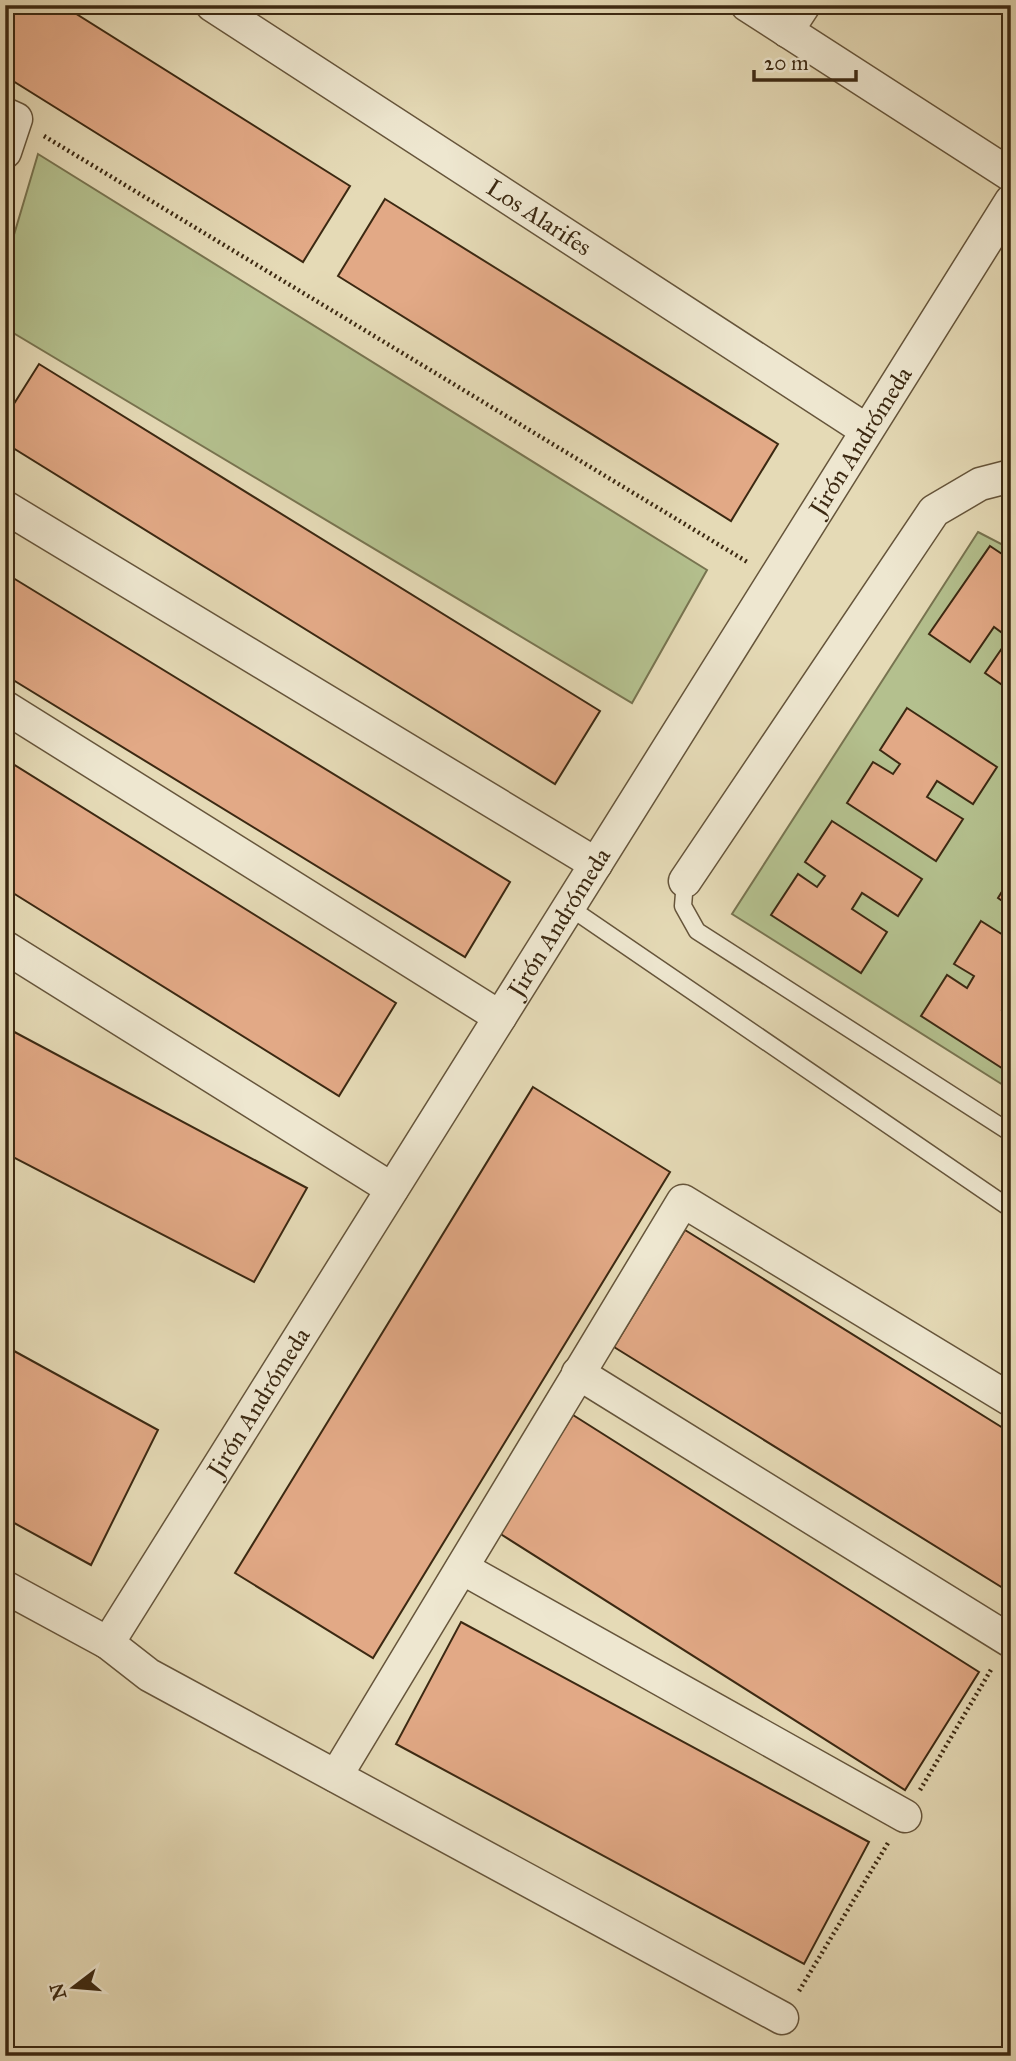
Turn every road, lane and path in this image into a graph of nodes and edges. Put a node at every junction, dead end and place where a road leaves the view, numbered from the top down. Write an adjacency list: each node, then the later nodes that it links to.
1 (212, 5): 9 (street, Los Alarifes)
2 (747, 5): 4 (street)
3 (804, 5): 4 (street)
4 (787, 32): 7 (street)
5 (11, 117): 6 (street); 12 (path)
6 (5, 152)
7 (1011, 175)
8 (1011, 201): 9 (street, Jirón Andrómeda)
9 (866, 430): 12 (street, Jirón Andrómeda)
10 (1011, 476): 15 (street)
11 (5, 507): 14 (street)
12 (775, 578): 14 (street, Jirón Andrómeda)
13 (5, 707): 18 (street)
14 (596, 864): 16 (street, Jirón Andrómeda)
15 (685, 881): 19 (lane)
16 (569, 907): 18 (street, Jirón Andrómeda); 21 (lane)
17 (5, 947): 20 (street)
18 (500, 1017): 20 (street, Jirón Andrómeda)
19 (1011, 1133)
20 (392, 1189): 27 (street, Jirón Andrómeda)
21 (1011, 1209)
22 (578, 1373): 23 (street); 24 (street); 26 (street)
23 (1011, 1399)
24 (462, 1568): 28 (street); 29 (street)
25 (5, 1587): 27 (street)
26 (1009, 1640)
27 (108, 1643): 28 (street)
28 (336, 1776): 30 (street)
29 (905, 1816)
30 (782, 2018)

